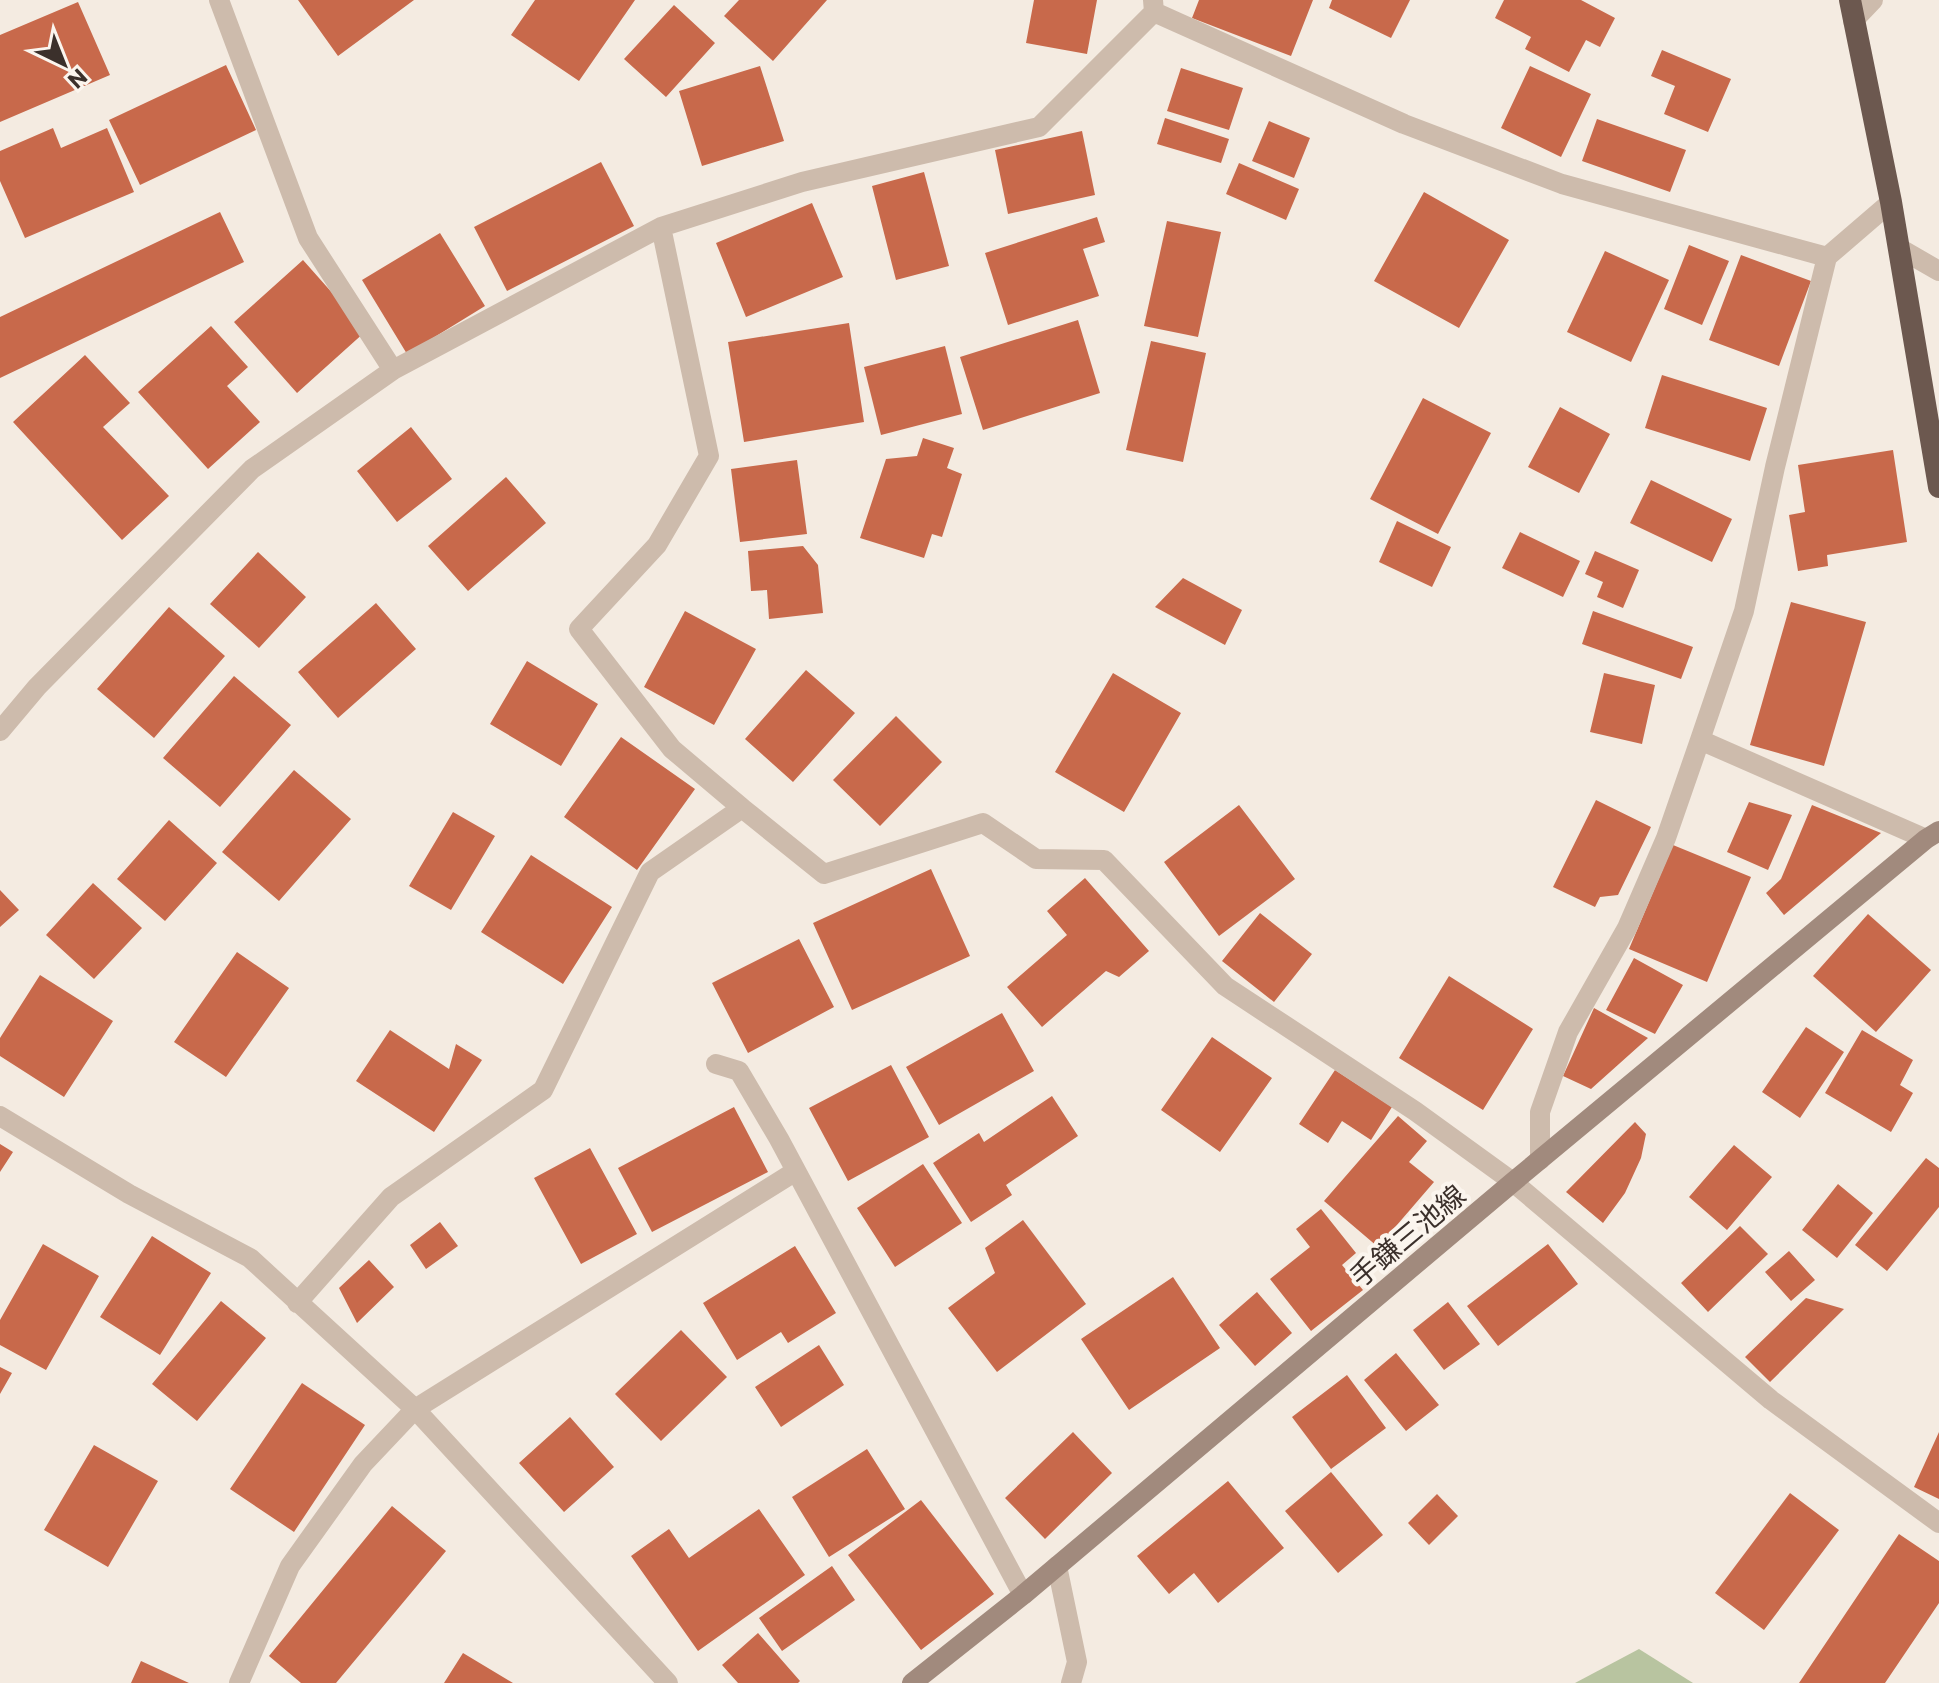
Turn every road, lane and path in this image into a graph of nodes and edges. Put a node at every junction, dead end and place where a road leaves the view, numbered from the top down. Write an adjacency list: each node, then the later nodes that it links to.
1 (219, 0): 10 (street)
2 (1873, 0): 4 (street)
3 (1154, 6): 6 (street); 8 (street)
4 (1852, 11): 5 (highway)
5 (1891, 202): 7 (highway); 8 (street)
6 (661, 227): 10 (street); 14 (street)
7 (1899, 248): 9 (street); 11 (highway)
8 (1827, 257): 13 (street)
9 (1939, 271)
10 (393, 370): 12 (street)
11 (1939, 487)
12 (0, 731)
13 (1700, 740): 15 (street); 18 (street)
14 (742, 808): 20 (street); 21 (street)
15 (1932, 835): 18 (main road, 手鎌三池線)
16 (716, 1064): 19 (street)
17 (0, 1116): 21 (street)
18 (1540, 1160): 20 (main road, 手鎌三池線)
19 (796, 1171): 22 (street); 25 (street)
20 (1513, 1182): 23 (street); 24 (main road, 手鎌三池線)
21 (297, 1303): 22 (street)
22 (415, 1409): 26 (street); 27 (street)
23 (1939, 1523)
24 (1057, 1566): 25 (main road, 手鎌三池線); 29 (street)
25 (1023, 1595): 28 (main road, 手鎌三池線)
26 (239, 1683)
27 (668, 1683)
28 (912, 1683)
29 (1071, 1683)

